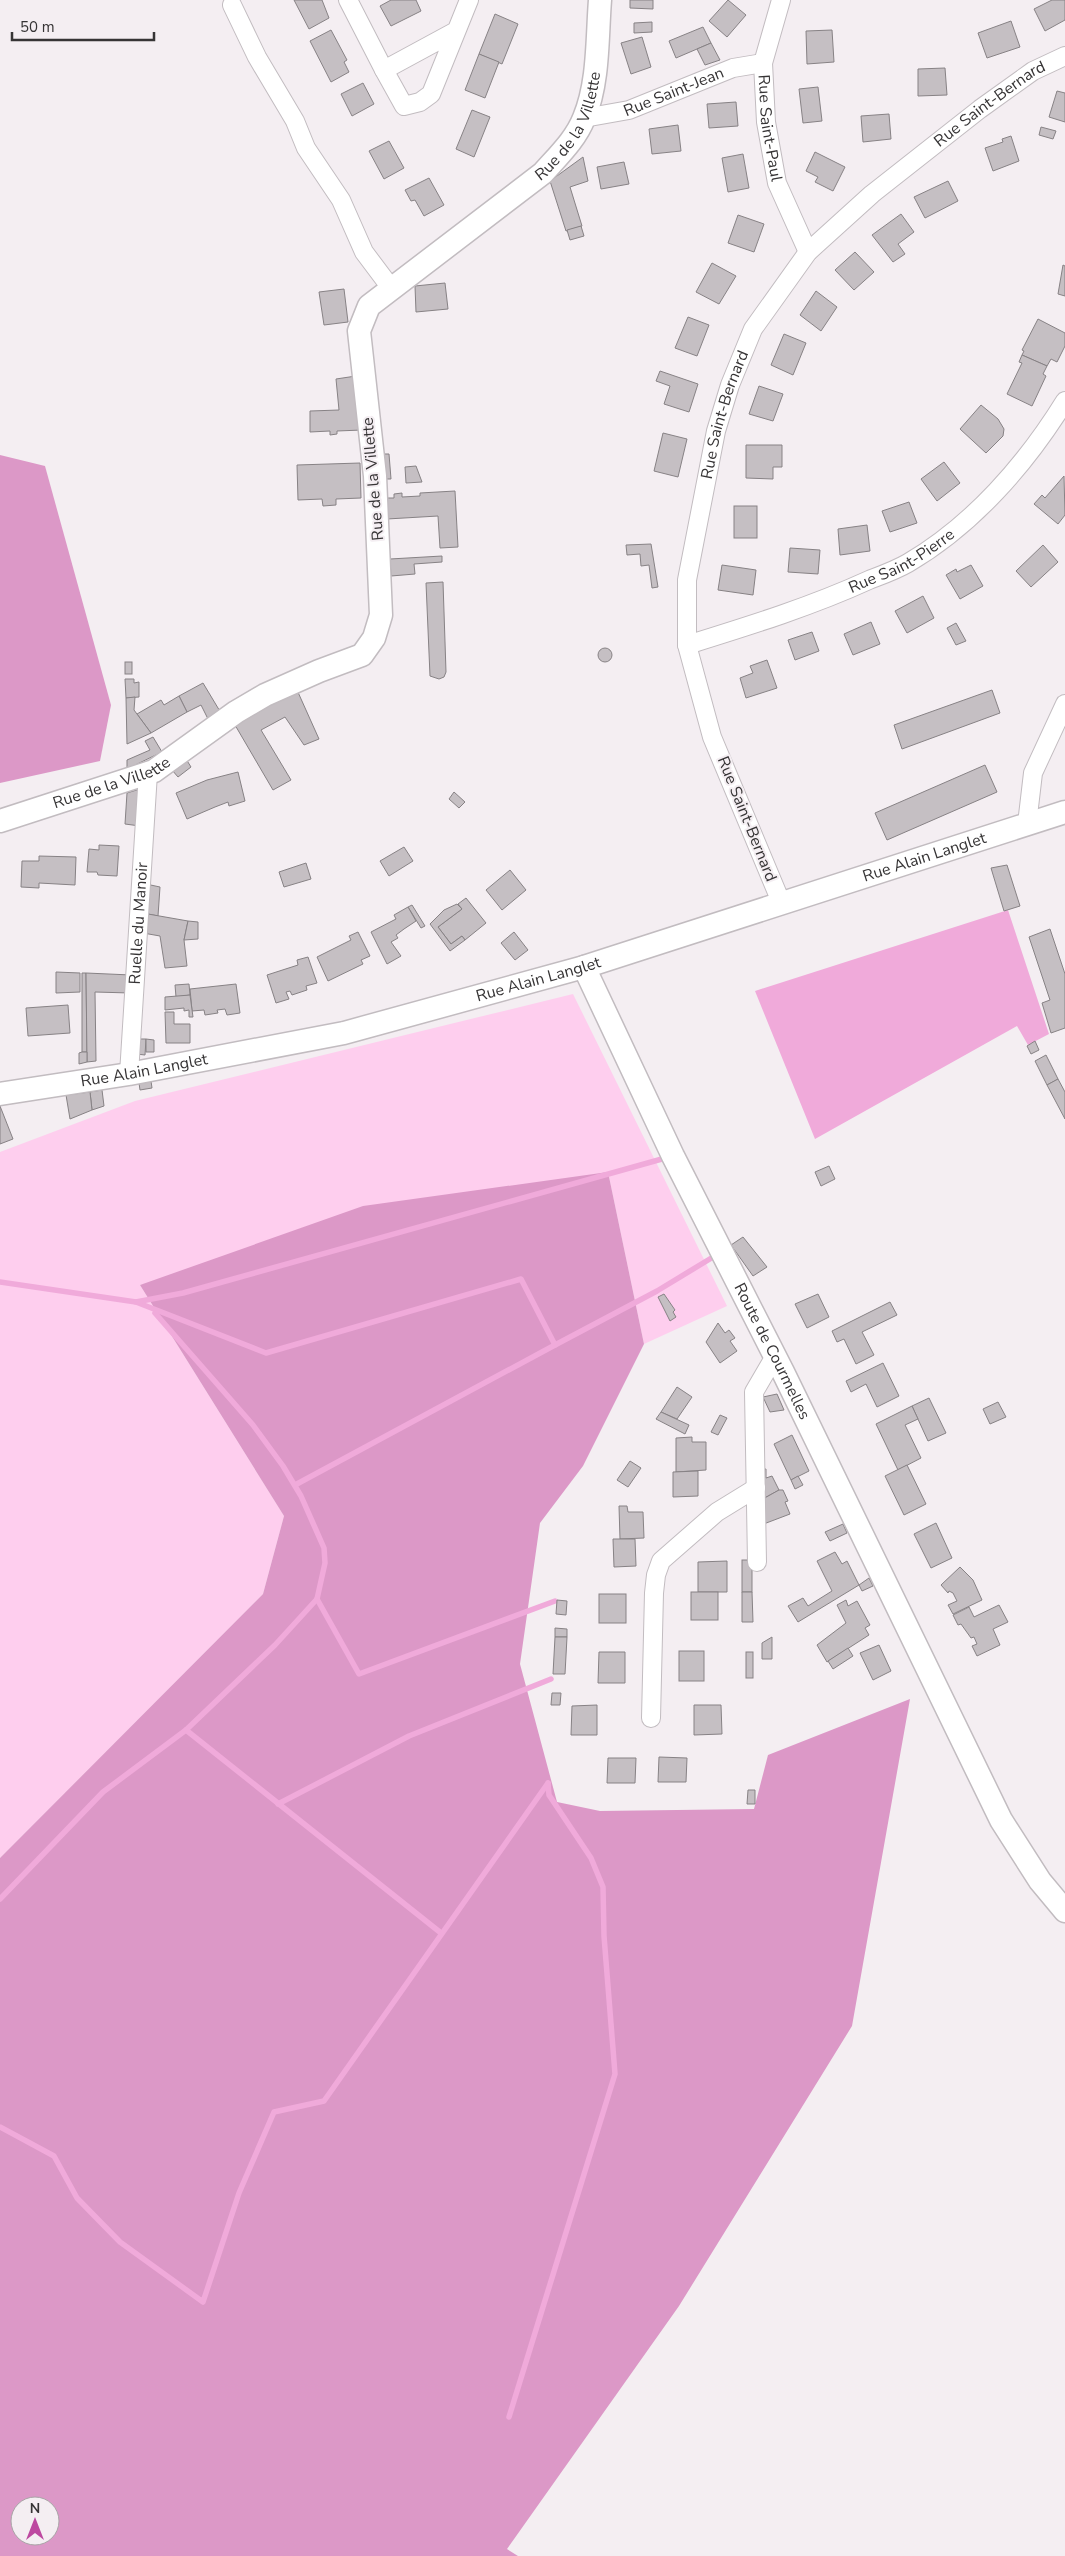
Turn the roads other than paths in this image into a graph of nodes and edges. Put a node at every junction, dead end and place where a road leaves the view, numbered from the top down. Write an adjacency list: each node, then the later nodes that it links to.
1 (348, 0): 9 (street)
2 (469, 0): 6 (street)
3 (600, 0): 10 (street, Rue de la Villette)
4 (782, 0): 8 (street, Rue Saint-Paul)
5 (232, 5): 12 (street)
6 (456, 32): 9 (street); 9 (street)
7 (1065, 56): 11 (street, Rue Saint-Bernard)
8 (762, 63): 10 (street, Rue Saint-Jean); 11 (street, Rue Saint-Paul)
9 (384, 70)
10 (584, 118): 12 (street, Rue de la Villette)
11 (808, 252): 14 (street, Rue Saint-Bernard)
12 (391, 288): 16 (street, Rue de la Villette)
13 (1065, 401): 14 (street, Rue Saint-Pierre)
14 (686, 645): 20 (street, Rue Saint-Bernard)
15 (1065, 704): 19 (street)
16 (148, 773): 18 (street, Rue de la Villette); 22 (street, Ruelle du Manoir)
17 (1065, 812): 19 (street, Rue Alain Langlet)
18 (0, 821)
19 (1027, 824): 20 (street, Rue Alain Langlet)
20 (781, 902): 21 (street, Rue Alain Langlet)
21 (584, 967): 22 (street, Rue Alain Langlet); 24 (street, Route de Courmelles)
22 (129, 1074): 23 (street, Rue Alain Langlet)
23 (0, 1094)
24 (774, 1356): 25 (street); 28 (street, Route de Courmelles)
25 (756, 1488): 26 (street); 27 (street)
26 (757, 1562)
27 (651, 1718)
28 (1065, 1912)

